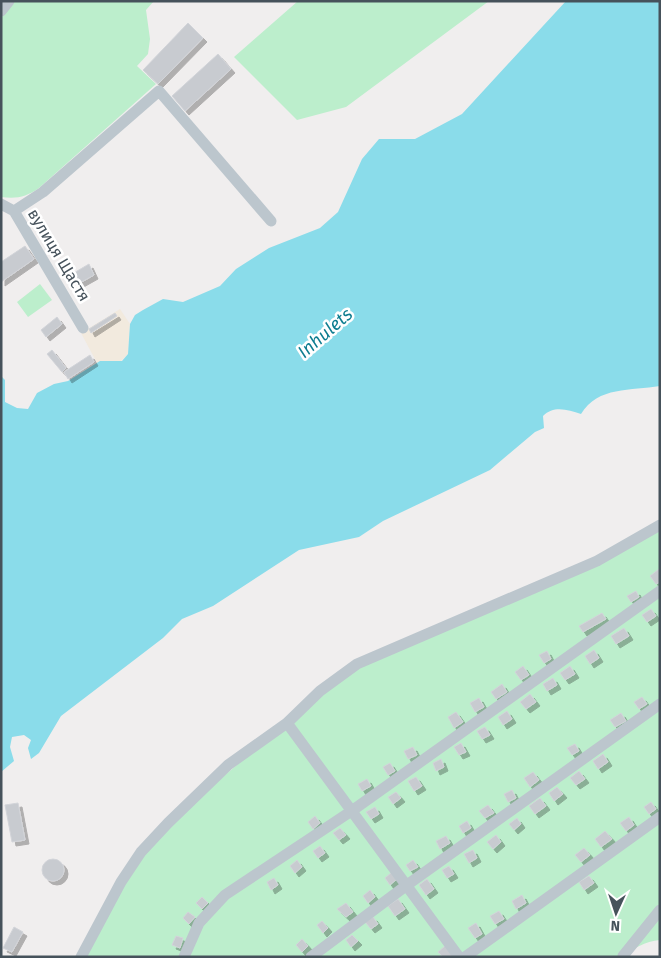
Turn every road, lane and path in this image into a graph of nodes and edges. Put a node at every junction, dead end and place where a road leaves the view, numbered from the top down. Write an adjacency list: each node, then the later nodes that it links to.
1 (9, 1): 2 (street)
2 (1, 11)
3 (1, 204): 4 (street, вулиця Щастя)
4 (14, 211): 5 (street); 6 (street, вулиця Щастя)
5 (271, 221)
6 (83, 328)
7 (660, 526): 10 (street)
8 (660, 591): 11 (street)
9 (660, 704): 13 (street)
10 (287, 723): 11 (street); 16 (street)
11 (353, 810): 13 (street); 17 (street)
12 (660, 817): 20 (street)
13 (406, 885): 18 (street); 19 (street)
14 (660, 910): 15 (street)
15 (623, 956)
16 (81, 957)
17 (184, 957)
18 (311, 957)
19 (459, 957)
20 (465, 957)

